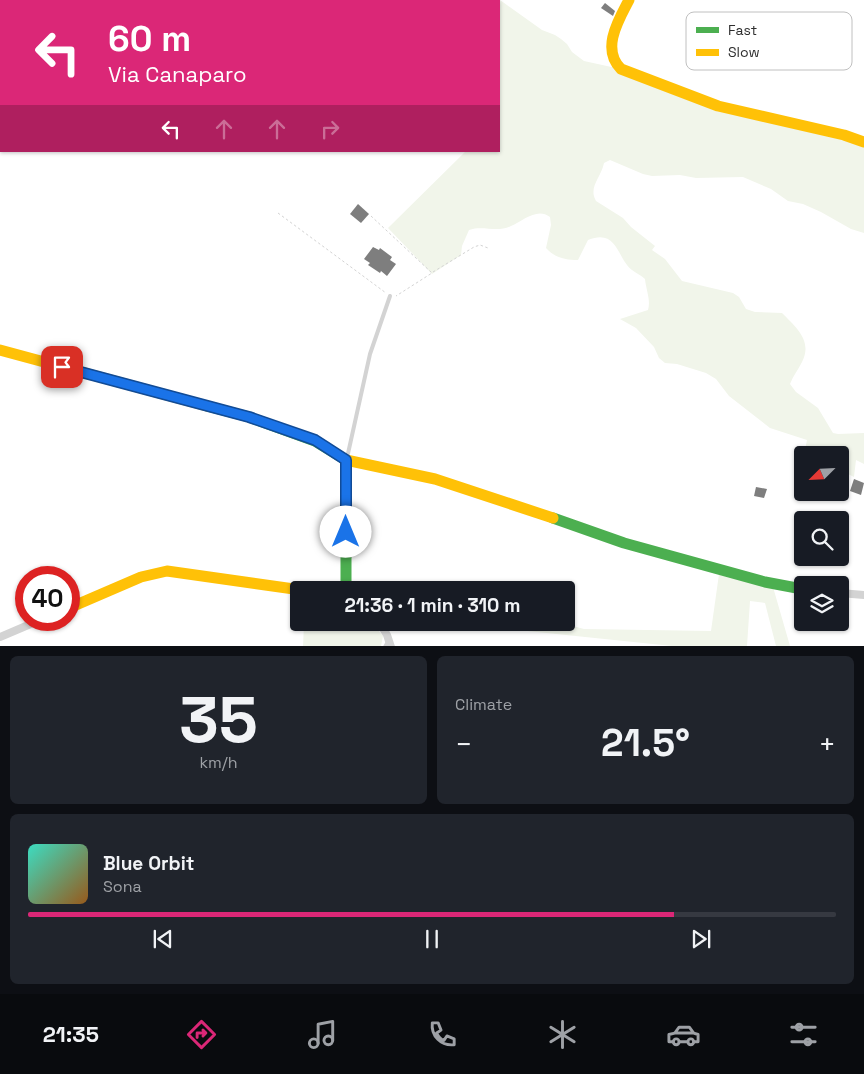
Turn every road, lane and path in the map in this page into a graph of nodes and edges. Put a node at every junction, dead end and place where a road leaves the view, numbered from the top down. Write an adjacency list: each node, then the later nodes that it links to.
1 (629, 0): 2 (street)
2 (864, 142)
3 (278, 213): 7 (path)
4 (371, 216): 6 (path)
5 (488, 248): 6 (path)
6 (432, 273): 7 (path)
7 (390, 296): 9 (lane)
8 (0, 350): 9 (street)
9 (346, 460): 10 (street); 11 (street)
10 (346, 581)
11 (794, 587)
12 (290, 588): 15 (street)
13 (849, 594): 14 (street)
14 (864, 595)
15 (80, 603)
16 (15, 631): 18 (street)
17 (383, 631): 19 (street)
18 (0, 637)
19 (388, 644)

